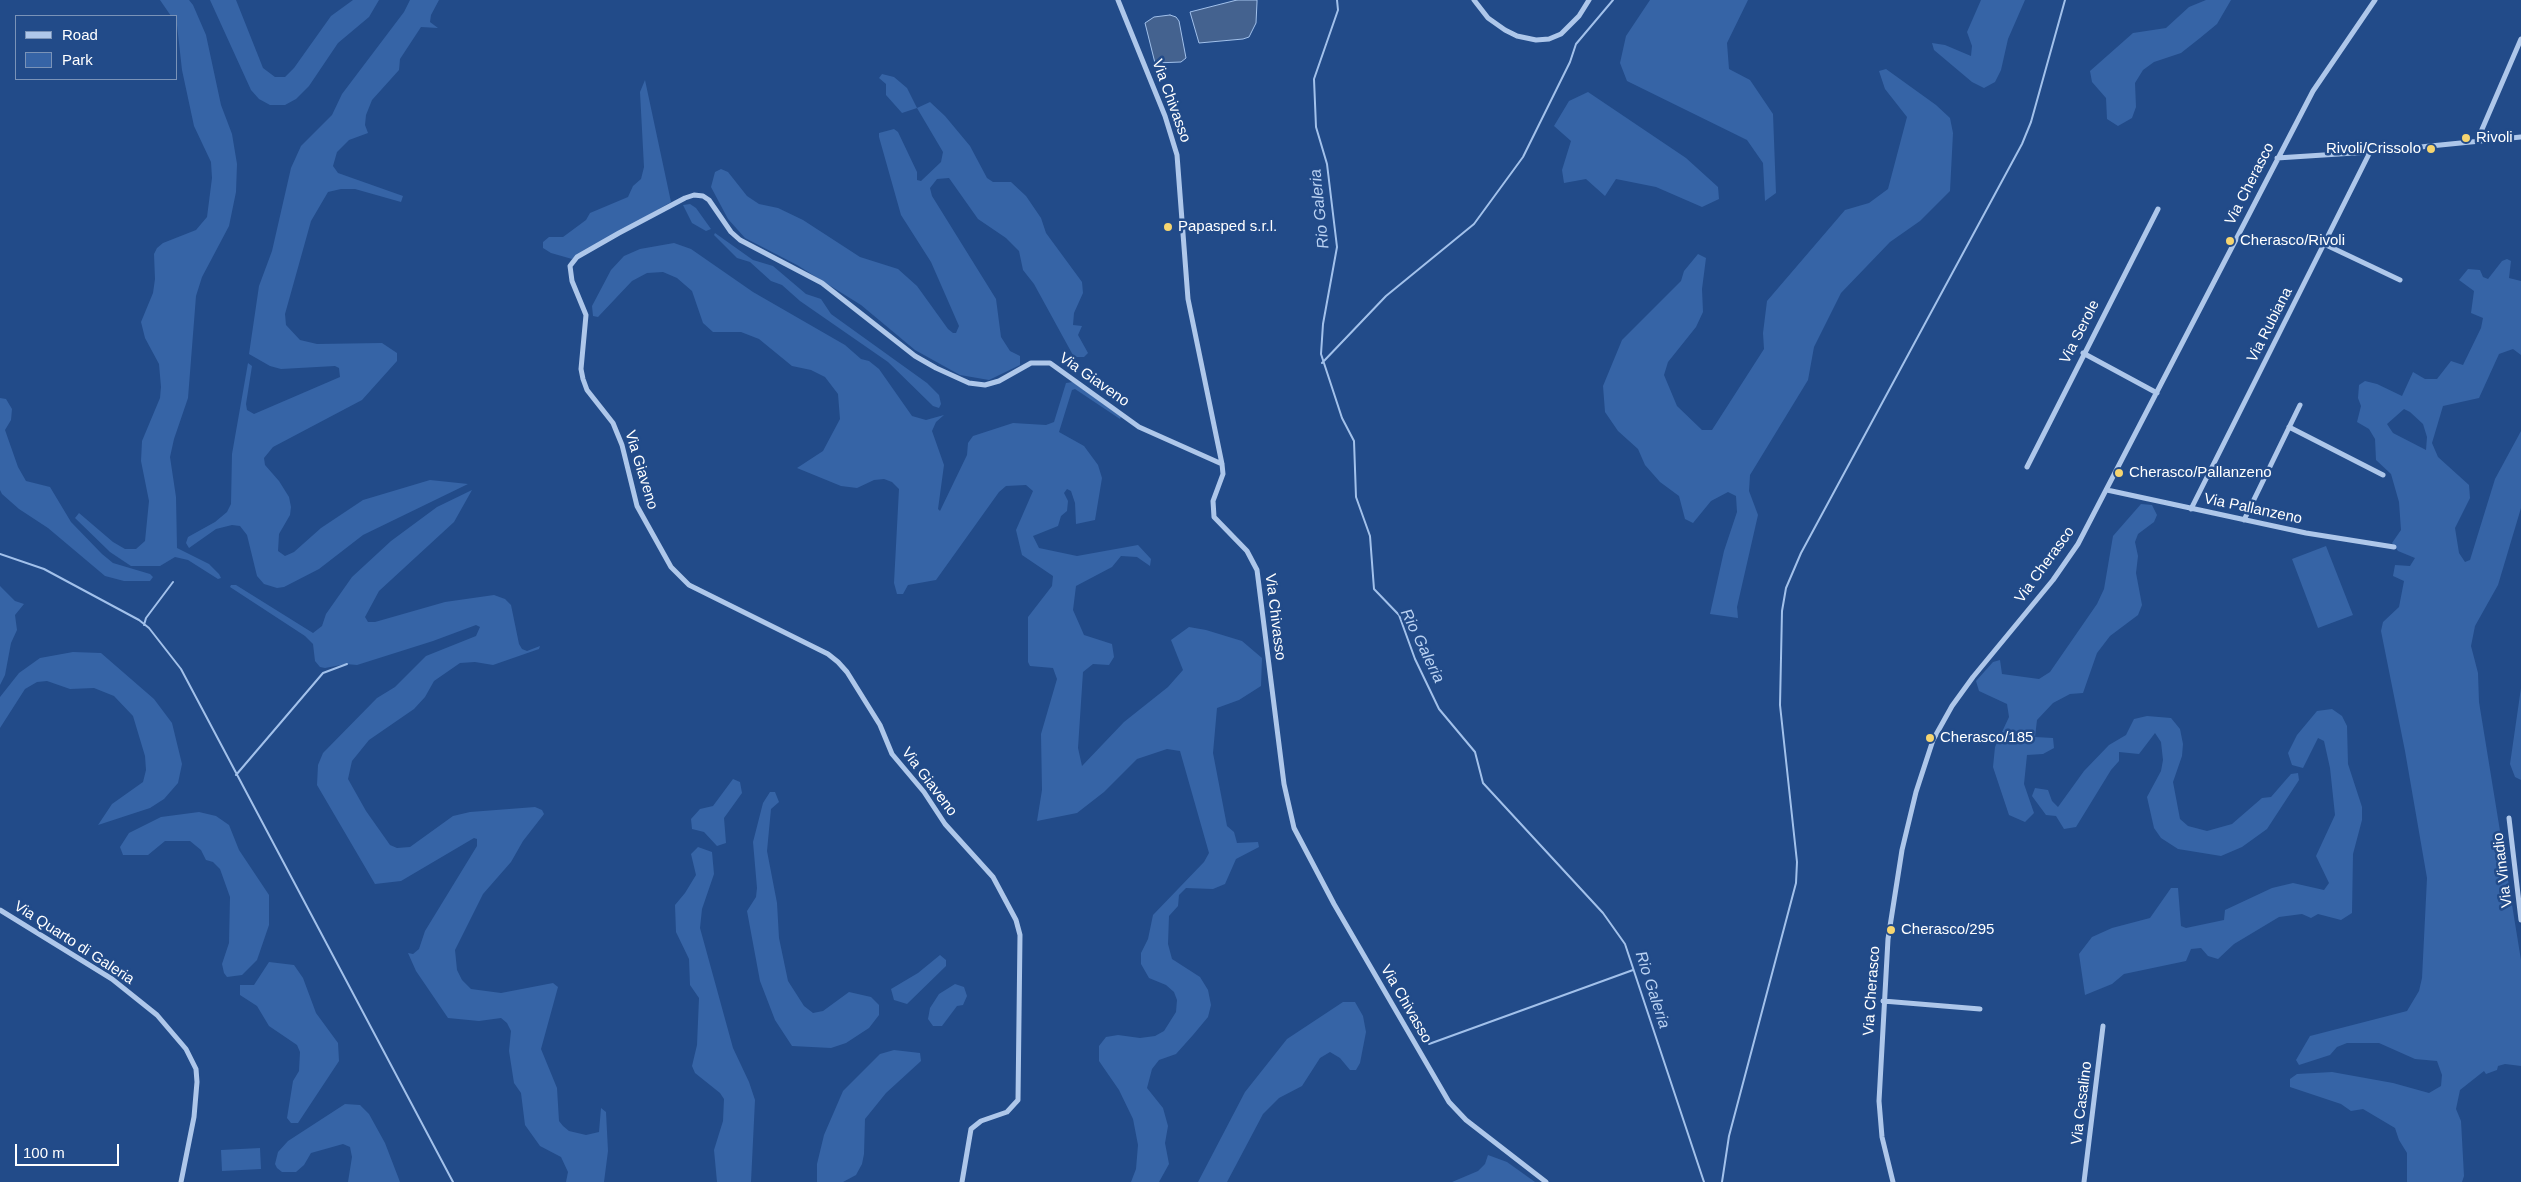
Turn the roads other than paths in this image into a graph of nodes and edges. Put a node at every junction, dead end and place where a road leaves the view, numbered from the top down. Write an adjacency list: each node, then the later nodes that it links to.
1 (1118, 0): 17 (street, Via Chivasso)
2 (1474, 0): 3 (street)
3 (1589, 0)
4 (2375, 0): 9 (street, Via Cherasco)
5 (2521, 39): 7 (street)
6 (2521, 136): 7 (street)
7 (2477, 141): 8 (street)
8 (2370, 152): 9 (street); 11 (street, Via Rubiana)
9 (2277, 158): 14 (street, Via Cherasco)
10 (2158, 209): 13 (street, Via Serole)
11 (2324, 244): 12 (street); 21 (street, Via Rubiana)
12 (2400, 280)
13 (2083, 353): 14 (street); 18 (street, Via Serole)
14 (2157, 393): 20 (street, Via Cherasco)
15 (2300, 404): 16 (street)
16 (2289, 427): 19 (street); 22 (street)
17 (1222, 464): 31 (street, Via Giaveno); 32 (street, Via Chivasso)
18 (2027, 467)
19 (2383, 476)
20 (2107, 490): 21 (street, Via Pallanzeno); 27 (street, Via Cherasco)
21 (2191, 509): 22 (street, Via Pallanzeno)
22 (2244, 520): 23 (street, Via Pallanzeno)
23 (2394, 546)
24 (2509, 818): 26 (street, Via Vinadio)
25 (0, 910): 30 (street, Via Quarto di Galeria)
26 (2521, 920)
27 (1883, 1001): 28 (street); 33 (street, Via Cherasco)
28 (1980, 1009)
29 (2103, 1026): 34 (street, Via Casalino)
30 (182, 1182)
31 (962, 1182)
32 (1546, 1182)
33 (1893, 1182)
34 (2084, 1182)

